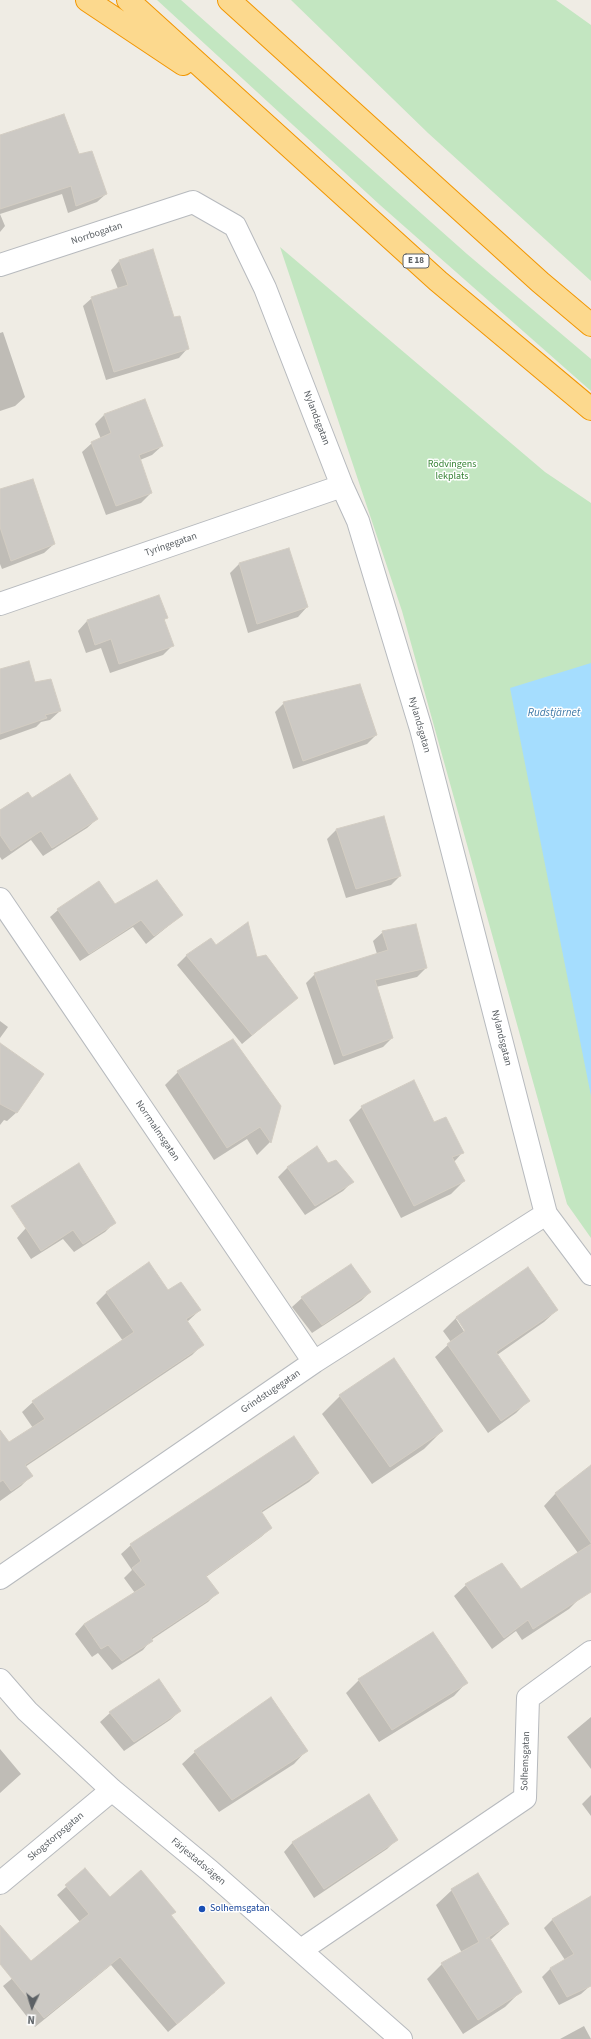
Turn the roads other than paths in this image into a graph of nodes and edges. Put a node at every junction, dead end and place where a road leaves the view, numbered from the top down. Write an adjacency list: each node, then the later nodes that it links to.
1 (87, 0): 4 (highway)
2 (128, 0): 4 (highway, E 18)
3 (229, 0): 7 (highway)
4 (246, 106): 8 (highway, E 18)
5 (193, 202): 6 (street, Norrbogatan); 9 (street, Nylandsgatan)
6 (0, 265)
7 (591, 325)
8 (591, 410)
9 (342, 486): 10 (street, Tyringegatan); 12 (street, Nylandsgatan)
10 (0, 604)
11 (0, 899): 14 (street, Norrmalmsgatan)
12 (546, 1214): 13 (street, Nylandsgatan); 14 (street, Grindstugegatan)
13 (591, 1274)
14 (314, 1362): 15 (street, Grindstugegatan)
15 (0, 1578)
16 (591, 1652): 20 (street, Solhemsgatan)
17 (0, 1680): 18 (street, Färjestadsvägen)
18 (112, 1790): 19 (street, Skogstorpsgatan); 20 (street, Färjestadsvägen)
19 (0, 1883)
20 (300, 1950): 21 (street, Färjestadsvägen)
21 (401, 2039)

